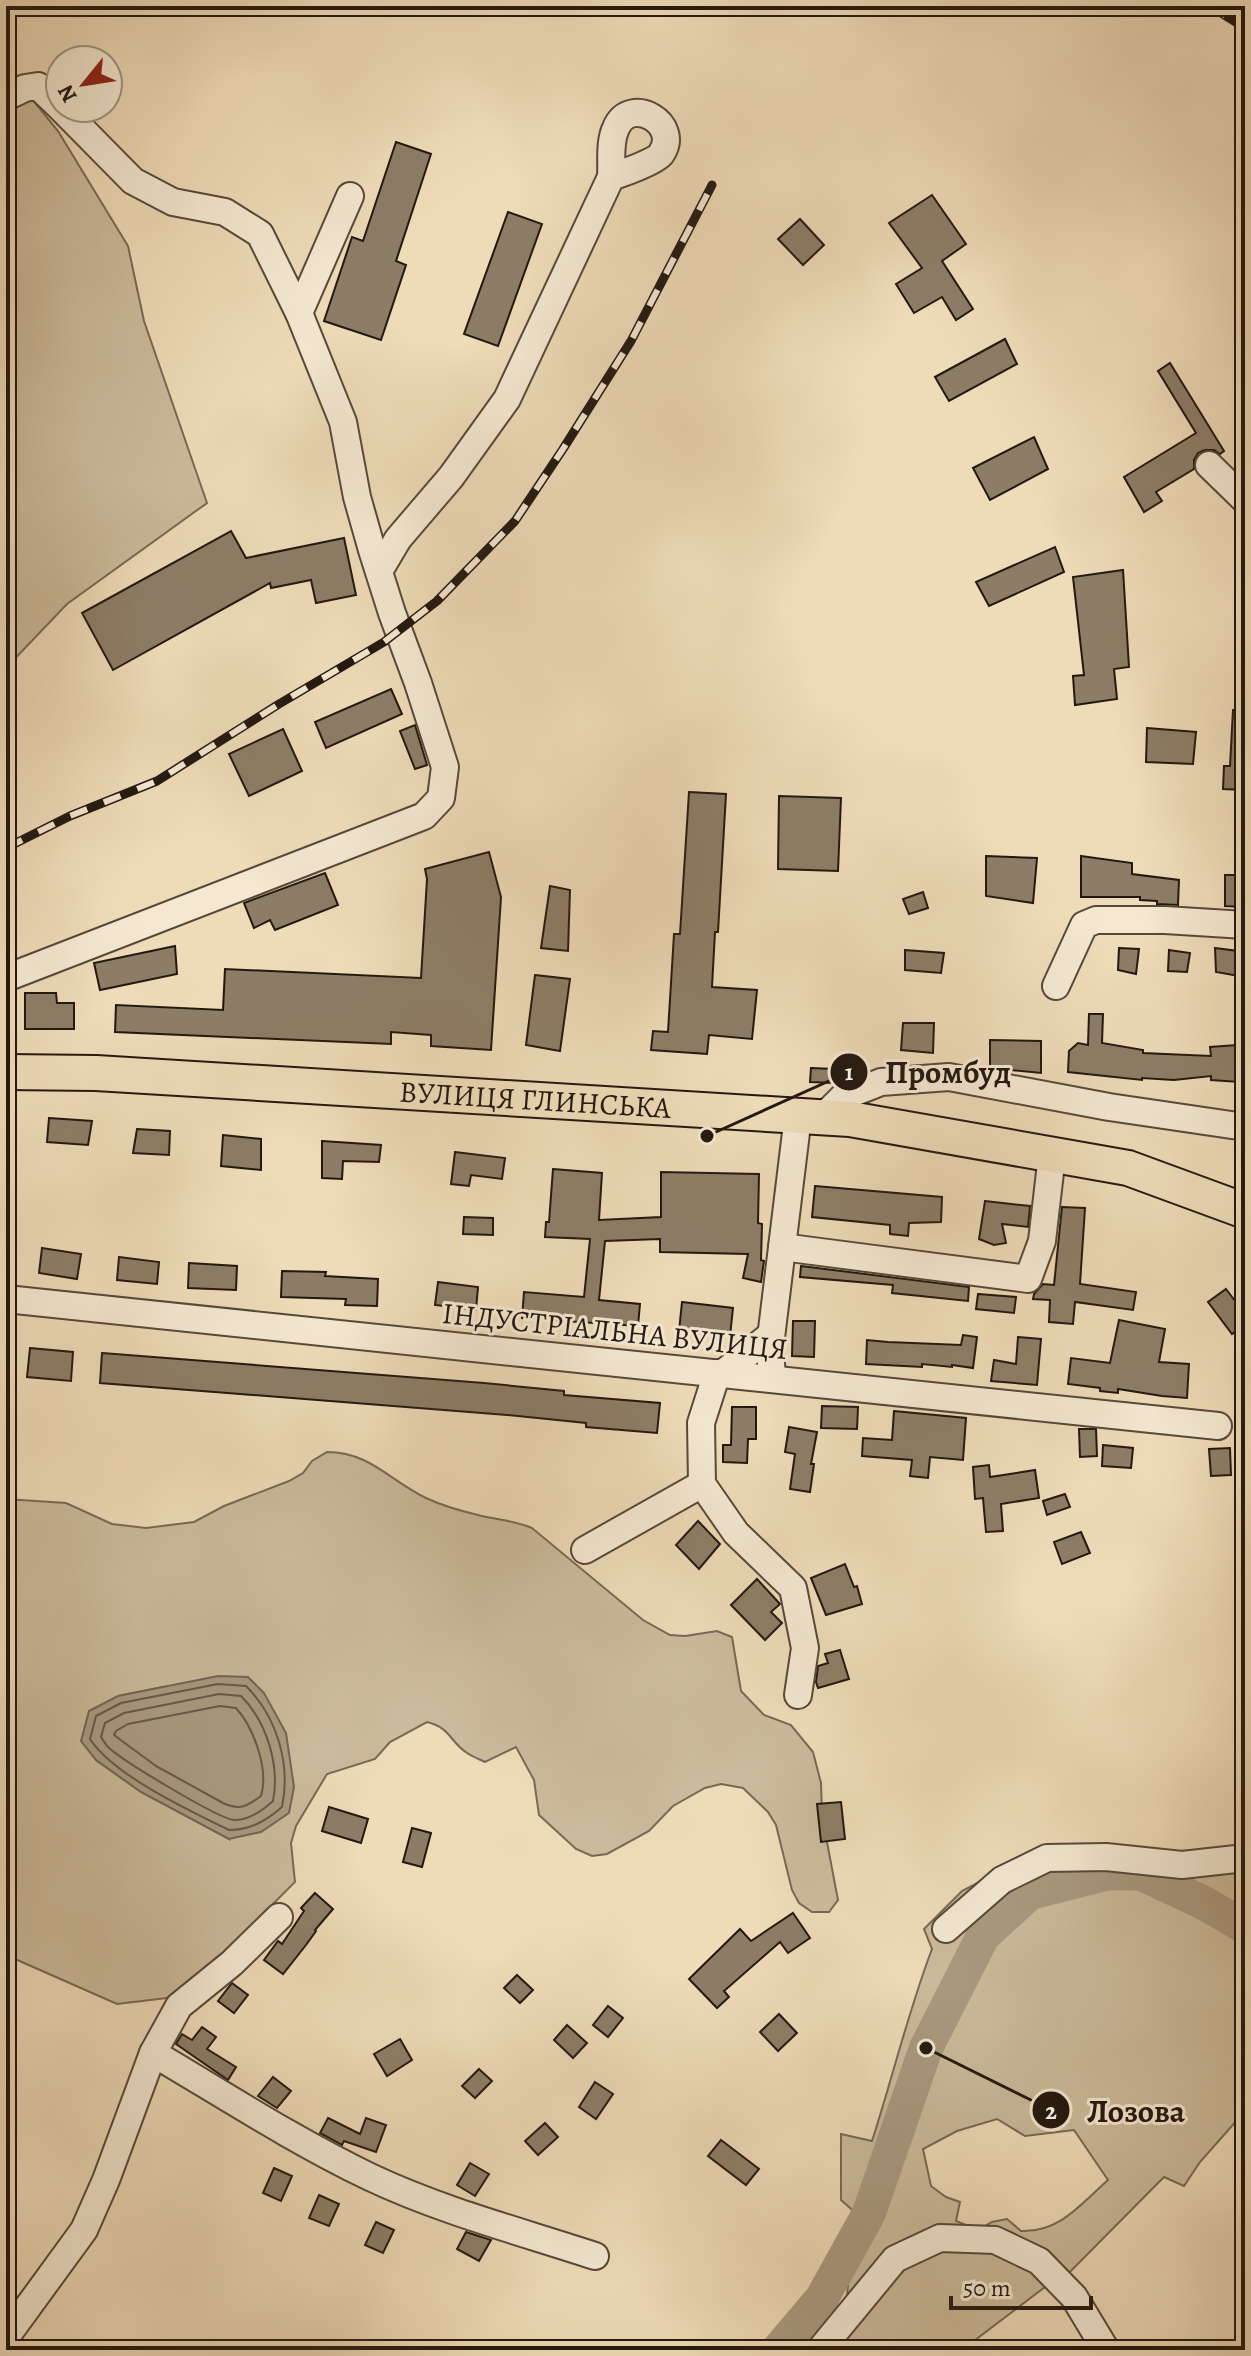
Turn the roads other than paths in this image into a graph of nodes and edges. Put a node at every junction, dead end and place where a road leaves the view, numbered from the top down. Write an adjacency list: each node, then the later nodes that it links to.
1 (44, 92): 2 (street)
2 (6, 97)
3 (76, 124): 6 (street)
4 (611, 177): 9 (street)
5 (350, 196): 6 (street)
6 (299, 313): 9 (street)
7 (1209, 465): 8 (street)
8 (1244, 498)
9 (379, 571): 11 (street)
10 (1245, 925): 12 (street)
11 (6, 978)
12 (1056, 986)
13 (6, 1072): 14 (main road, ВУЛИЦЯ ГЛИНСЬКА)
14 (810, 1117): 15 (street); 16 (main road, ВУЛИЦЯ ГЛИНСЬКА); 18 (street)
15 (1245, 1127)
16 (1052, 1155): 17 (main road, ВУЛИЦЯ ГЛИНСЬКА); 18 (street)
17 (1245, 1211)
18 (782, 1247): 20 (street)
19 (6, 1299): 21 (street, ІНДУСТРІАЛЬНА ВУЛИЦЯ)
20 (771, 1335): 21 (street); 22 (street)
21 (720, 1374): 22 (street, ІНДУСТРІАЛЬНА ВУЛИЦЯ); 24 (street)
22 (772, 1379): 23 (street, ІНДУСТРІАЛЬНА ВУЛИЦЯ)
23 (1218, 1426)
24 (702, 1484): 25 (street); 26 (street)
25 (585, 1550)
26 (798, 1695)
27 (1245, 1858): 29 (street)
28 (279, 1917): 30 (street)
29 (946, 1929)
30 (153, 2053): 31 (street); 32 (street)
31 (595, 2256)
32 (6, 2337)
33 (820, 2350): 34 (street)
34 (1106, 2350)

